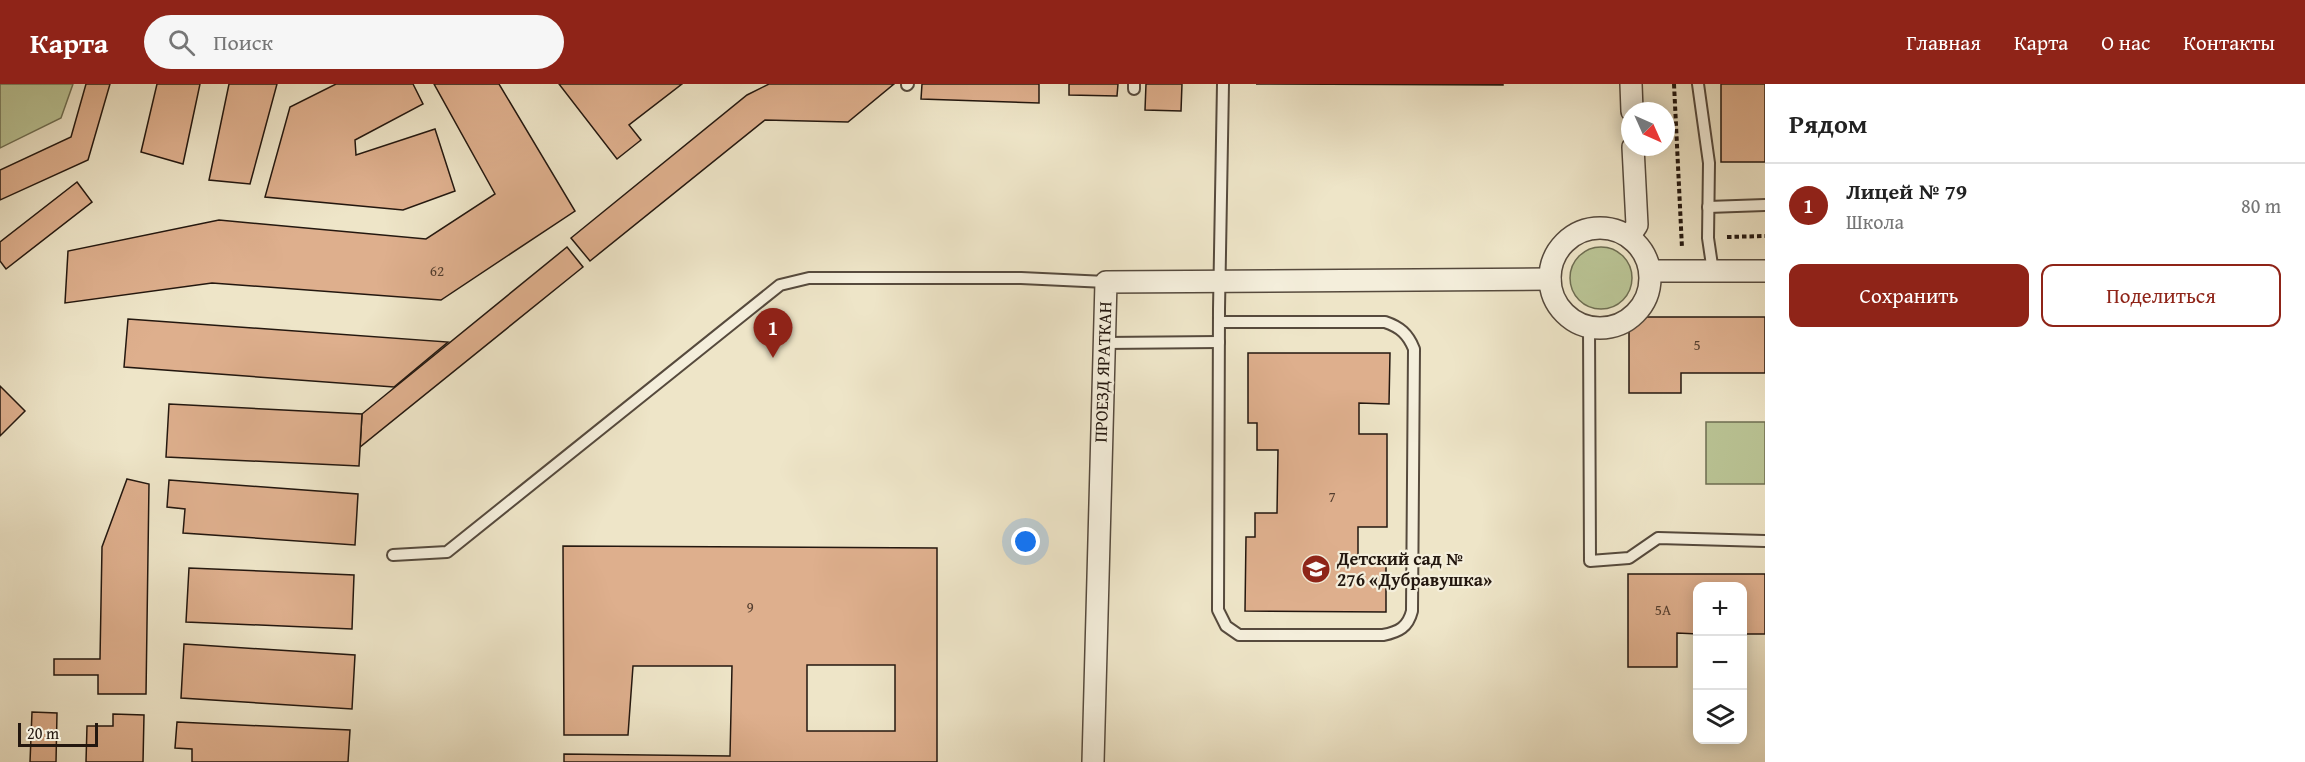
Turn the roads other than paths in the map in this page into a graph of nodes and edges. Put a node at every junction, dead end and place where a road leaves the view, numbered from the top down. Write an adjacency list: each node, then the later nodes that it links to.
1 (1223, 84): 13 (lane)
2 (1631, 84): 4 (street)
3 (1698, 84): 7 (lane)
4 (1632, 102)
5 (1634, 156): 8 (street)
6 (1765, 205): 7 (lane)
7 (1708, 207): 11 (lane)
8 (1629, 237): 9 (street); 12 (street)
9 (1650, 271): 11 (street); 16 (street)
10 (1765, 271): 11 (street)
11 (1713, 272)
12 (1550, 279): 13 (street, ПРОЕЗД ЯРАТКАН); 16 (street)
13 (1221, 280): 14 (street, ПРОЕЗД ЯРАТКАН); 15 (lane)
14 (1106, 282): 18 (street, ПРОЕЗД ЯРАТКАН); 20 (lane)
15 (1219, 322): 17 (lane); 17 (lane)
16 (1588, 327): 19 (lane)
17 (1219, 342): 18 (lane)
18 (1104, 343): 21 (street, ПРОЕЗД ЯРАТКАН)
19 (1765, 541)
20 (393, 555)
21 (1093, 762)

